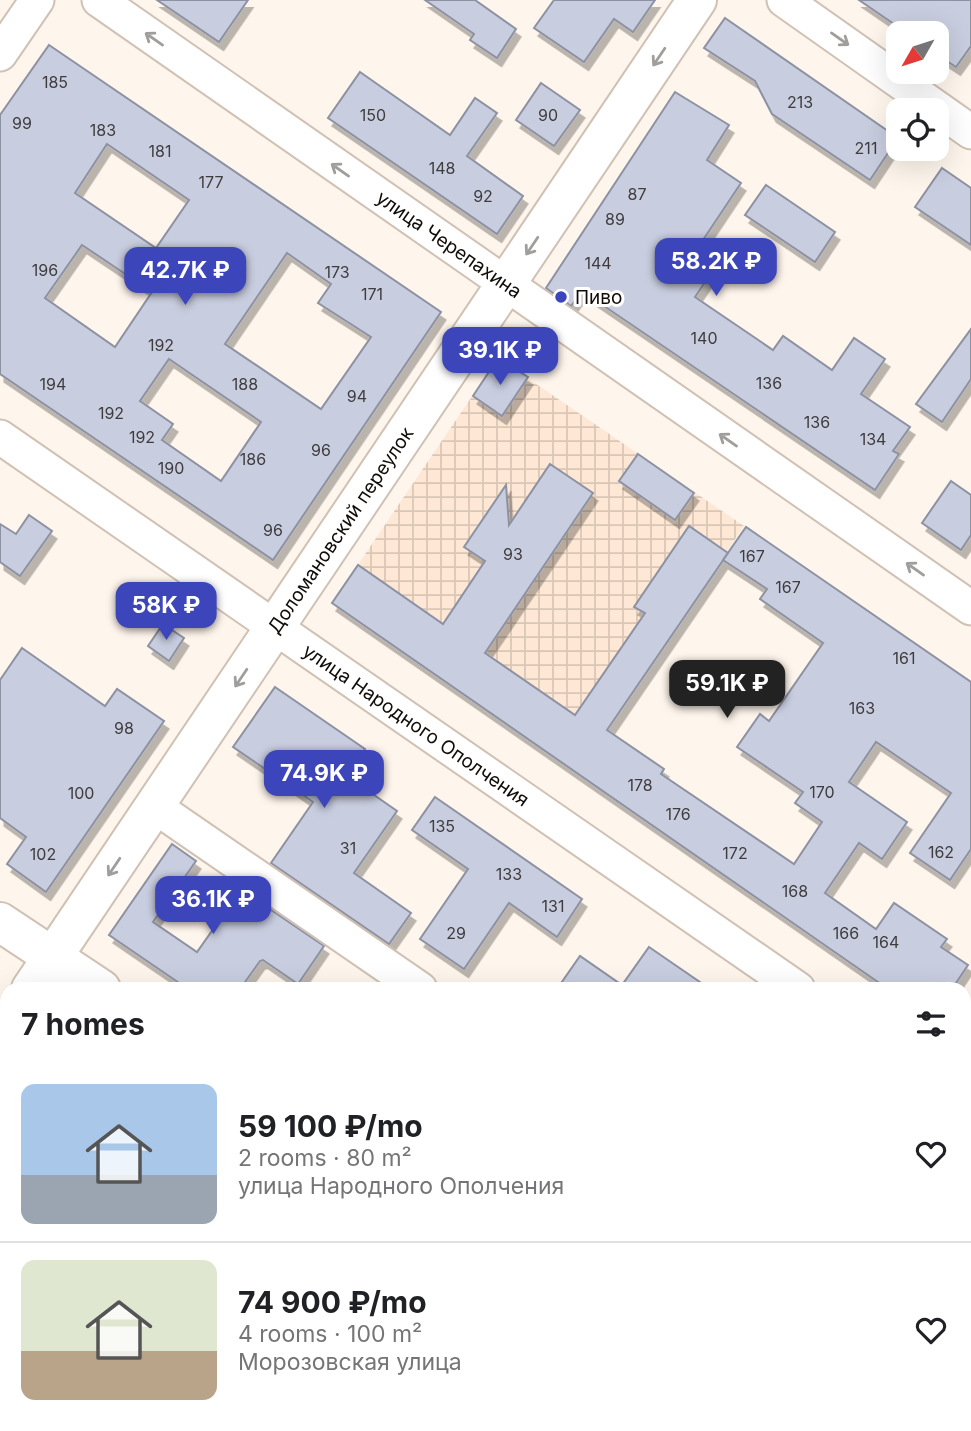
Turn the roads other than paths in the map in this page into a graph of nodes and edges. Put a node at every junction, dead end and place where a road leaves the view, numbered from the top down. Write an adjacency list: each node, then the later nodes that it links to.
1 (37, 0): 5 (street)
2 (99, 0): 7 (street, улица Черепахина, one-way to 2)
3 (697, 0): 7 (main road, Доломановский переулок, one-way to 7)
4 (784, 0): 6 (street, one-way to 6)
5 (0, 54)
6 (971, 132)
7 (505, 286): 9 (street, улица Черепахина, one-way to 7); 10 (main road, Доломановский переулок)
8 (0, 438): 10 (street, улица Народного Ополчения)
9 (971, 608)
10 (275, 627): 11 (main road, Доломановский переулок, one-way to 11); 16 (street, улица Народного Ополчения)
11 (155, 806): 13 (main road, Доломановский переулок, one-way to 13); 15 (street)
12 (0, 922): 13 (main road)
13 (41, 973): 14 (main road)
14 (75, 982)
15 (410, 982)
16 (788, 982)

